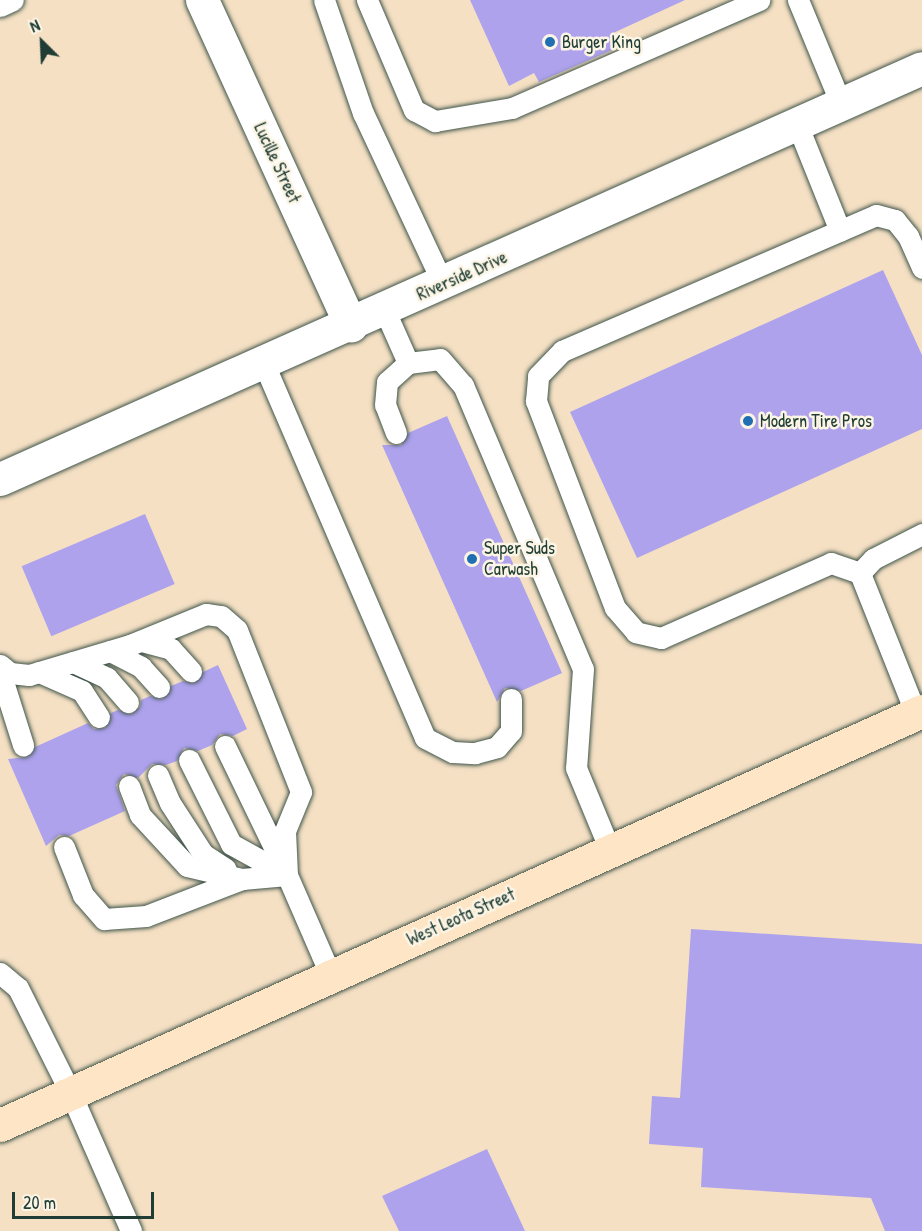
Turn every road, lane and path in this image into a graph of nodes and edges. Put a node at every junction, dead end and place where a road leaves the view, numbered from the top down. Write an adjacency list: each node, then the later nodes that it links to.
1 (13, 0): 7 (lane)
2 (202, 0): 15 (street, Lucille Street)
3 (324, 0): 13 (lane)
4 (368, 0): 5 (lane)
5 (759, 0)
6 (798, 0): 9 (lane)
7 (0, 6)
8 (922, 68): 9 (street, Riverside Drive)
9 (841, 104): 10 (street, Riverside Drive)
10 (797, 124): 11 (lane); 13 (street, Riverside Drive)
11 (840, 231): 12 (lane); 21 (lane)
12 (922, 268)
13 (443, 284): 14 (street, Riverside Drive)
14 (385, 311): 15 (street, Riverside Drive); 16 (lane)
15 (351, 326): 17 (street, Riverside Drive)
16 (408, 363): 18 (lane); 40 (lane)
17 (264, 364): 19 (street, Riverside Drive); 30 (lane)
18 (396, 433)
19 (0, 479)
20 (922, 534): 21 (lane)
21 (860, 573): 32 (lane)
22 (142, 641): 23 (lane); 26 (lane); 41 (lane)
23 (110, 651): 24 (lane); 29 (lane)
24 (73, 662): 28 (lane); 31 (lane)
25 (0, 665): 28 (lane)
26 (191, 671)
27 (0, 672): 34 (lane)
28 (39, 672): 33 (lane)
29 (159, 687)
30 (511, 699)
31 (128, 702)
32 (919, 712): 40 (main road, West Leota Street)
33 (99, 717)
34 (23, 746)
35 (225, 746): 41 (lane)
36 (189, 760): 41 (lane)
37 (158, 775): 42 (lane)
38 (129, 786): 42 (lane)
39 (64, 847): 42 (lane)
40 (610, 850): 44 (main road, West Leota Street)
41 (287, 874): 42 (lane); 44 (lane)
42 (242, 879)
43 (0, 973): 45 (lane)
44 (331, 976): 45 (main road, West Leota Street)
45 (71, 1094): 46 (main road, West Leota Street); 47 (lane)
46 (0, 1125)
47 (131, 1231)

